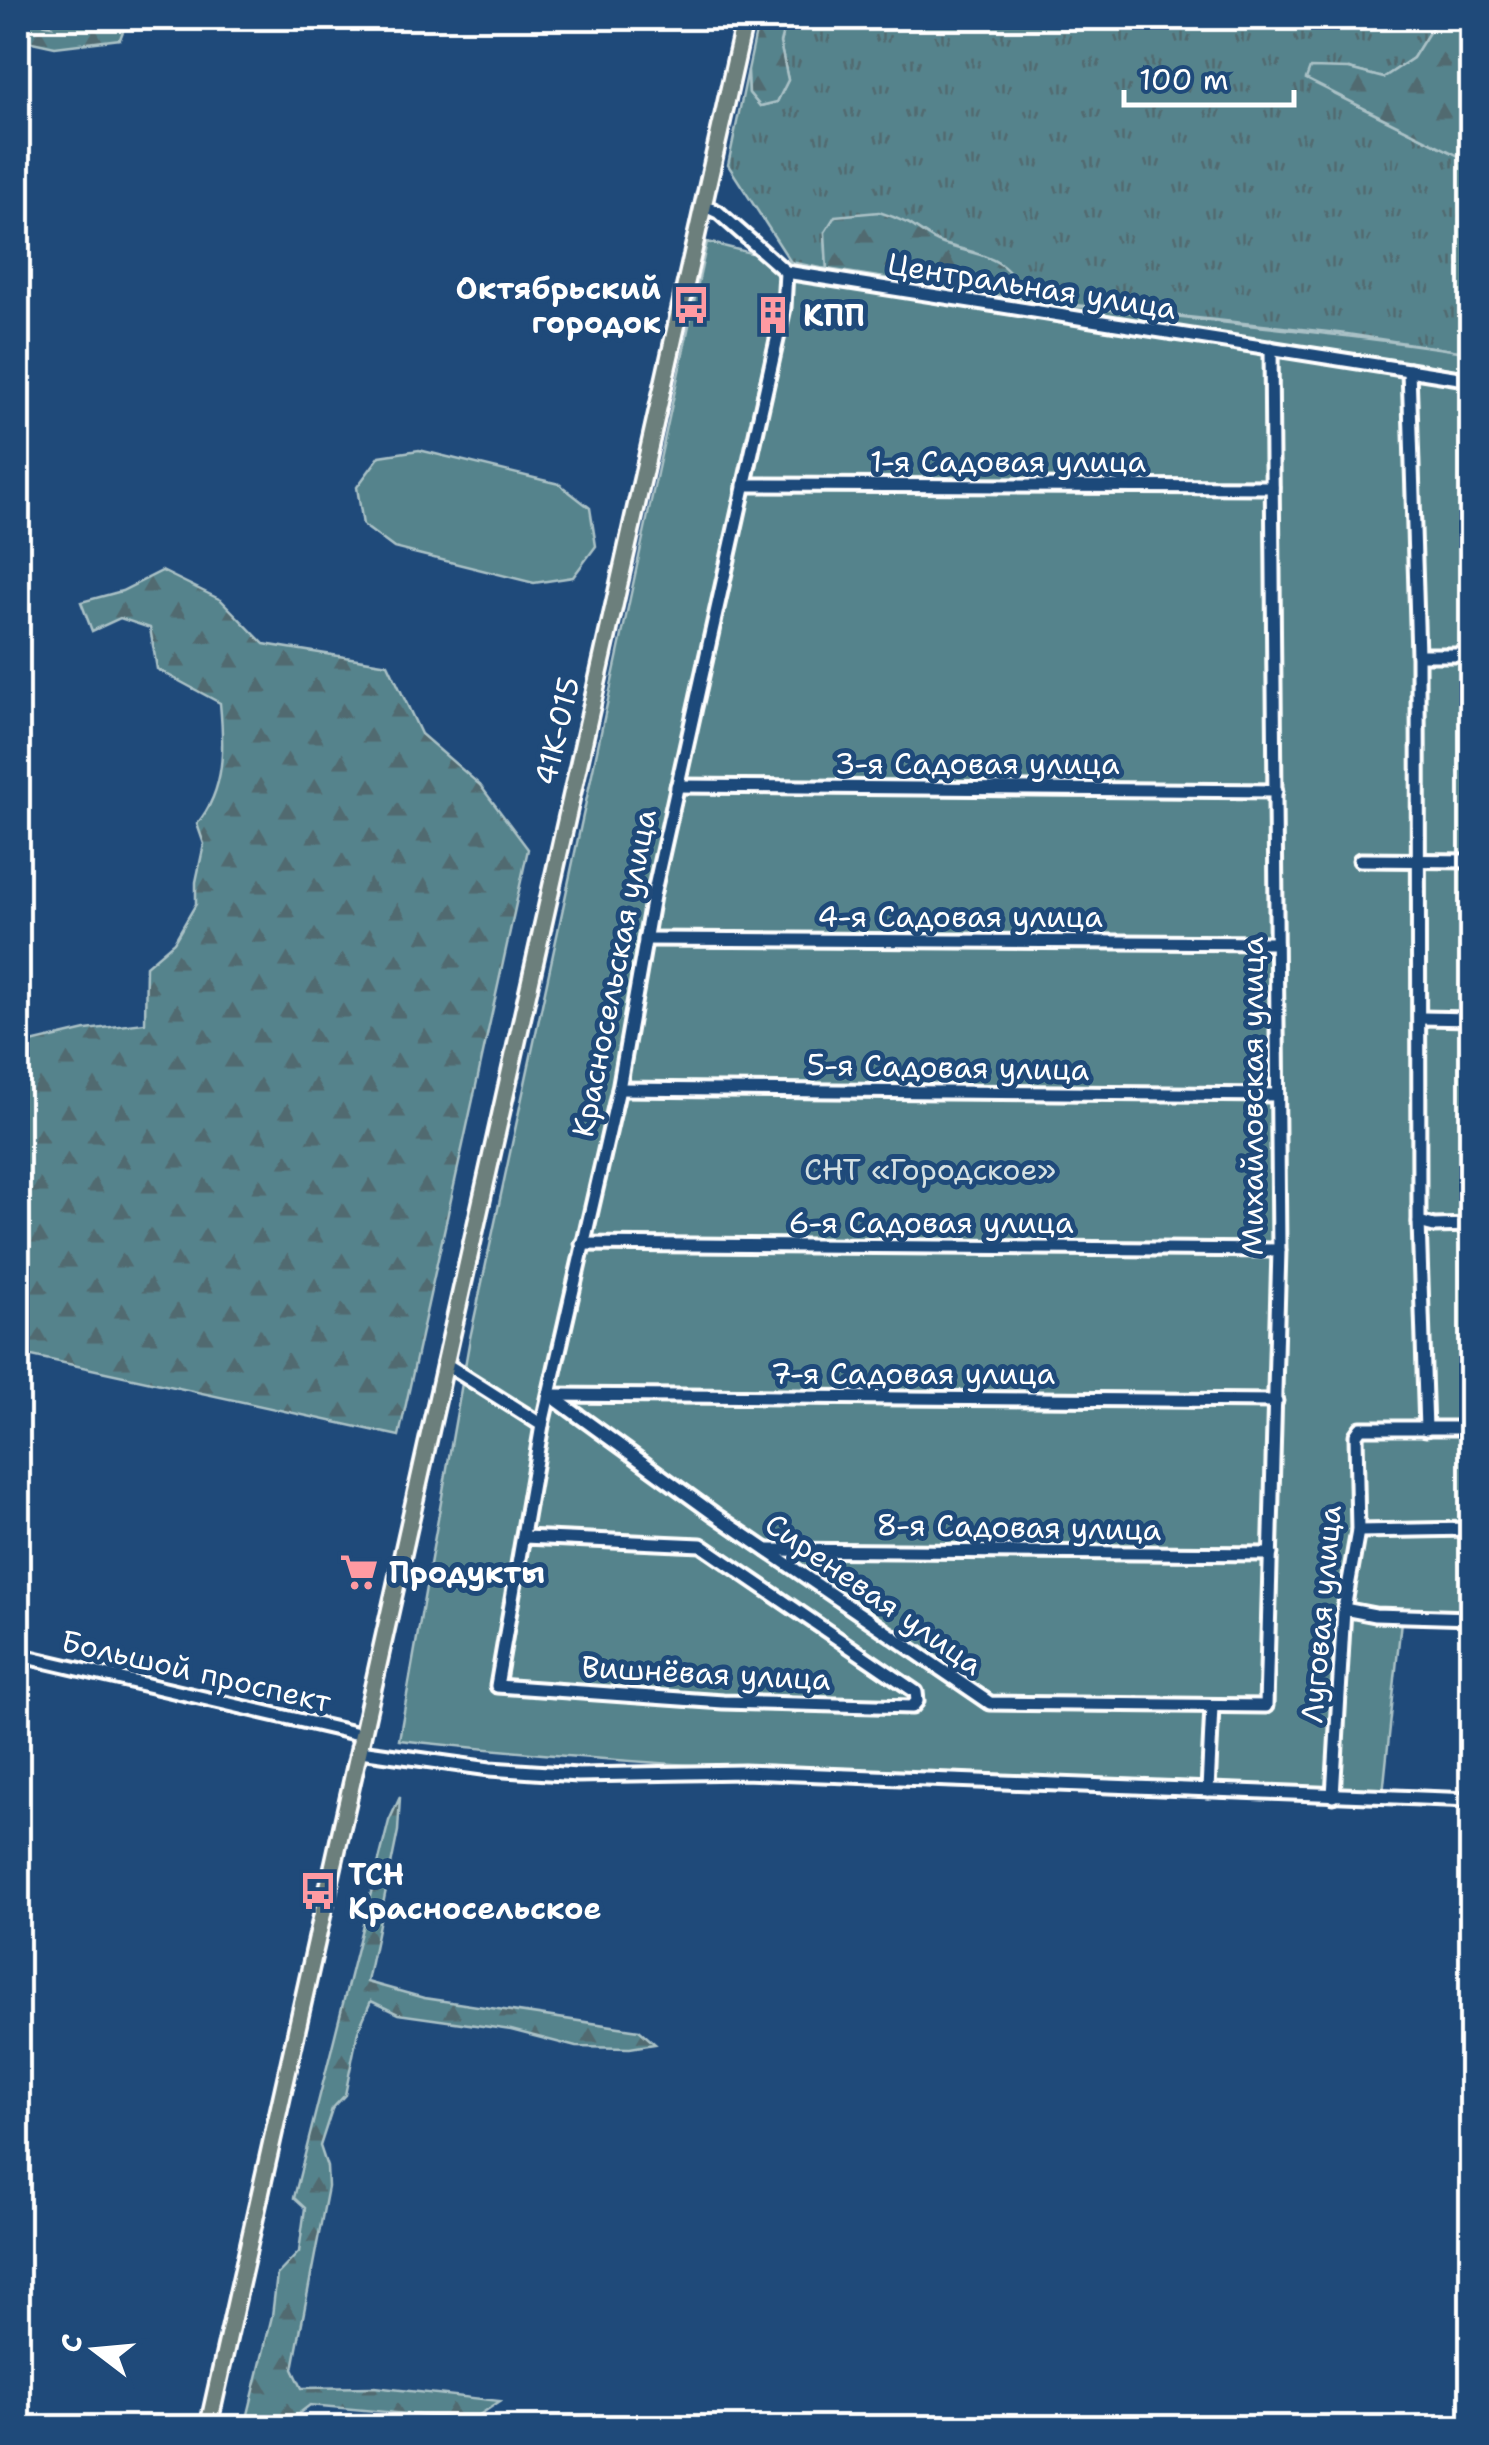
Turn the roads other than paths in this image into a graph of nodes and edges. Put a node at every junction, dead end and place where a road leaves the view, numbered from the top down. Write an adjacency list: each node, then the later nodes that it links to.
1 (745, 18): 2 (main road, 41К-015)
2 (704, 205): 3 (street); 26 (main road, 41К-015)
3 (786, 272): 4 (street, Центральная улица); 7 (street, Красносельская улица)
4 (1271, 348): 5 (street, Центральная улица); 8 (street, Михайловская улица)
5 (1409, 370): 6 (street, Центральная улица); 9 (street)
6 (1472, 380)
7 (744, 485): 8 (street, 1-я Садовая улица); 11 (street, Красносельская улица)
8 (1272, 487): 12 (street, Михайловская улица)
9 (1418, 655): 10 (street); 14 (street)
10 (1472, 655)
11 (677, 786): 12 (street, 3-я Садовая улица); 16 (street, Красносельская улица)
12 (1276, 790): 17 (street, Михайловская улица)
13 (1360, 860): 14 (street)
14 (1420, 862): 15 (street); 18 (street)
15 (1472, 862)
16 (645, 938): 17 (street, 4-я Садовая улица); 20 (street, Красносельская улица)
17 (1276, 943): 21 (street, Михайловская улица)
18 (1421, 1018): 19 (street); 22 (street)
19 (1472, 1020)
20 (619, 1089): 21 (street, 5-я Садовая улица); 24 (street, Красносельская улица)
21 (1276, 1095): 25 (street, Михайловская улица)
22 (1420, 1222): 23 (street); 31 (street)
23 (1472, 1225)
24 (582, 1244): 25 (street, 6-я Садовая улица); 27 (street, Красносельская улица)
25 (1279, 1250): 28 (street, Михайловская улица)
26 (444, 1362): 29 (street); 42 (main road, 41К-015)
27 (550, 1395): 28 (street, 7-я Садовая улица); 29 (street, Красносельская улица); 35 (street, Сиреневая улица)
28 (1276, 1400): 36 (street, Михайловская улица)
29 (542, 1425): 34 (street, Красносельская улица)
30 (1472, 1428): 31 (street)
31 (1426, 1429): 33 (street, Луговая улица)
32 (1472, 1530): 33 (street)
33 (1358, 1531): 37 (street, Луговая улица)
34 (524, 1537): 40 (street, Красносельская улица); 40 (street, Вишнёвая улица)
35 (766, 1550): 36 (street, 8-я Садовая улица); 41 (street, Сиреневая улица)
36 (1271, 1554): 41 (street, Михайловская улица)
37 (1344, 1609): 38 (street); 44 (street, Луговая улица)
38 (1472, 1618)
39 (18, 1655): 42 (street, Большой проспект)
40 (497, 1686)
41 (1212, 1706): 43 (street)
42 (361, 1743): 43 (street, Большой проспект); 46 (main road, 41К-015)
43 (1208, 1790): 44 (street, Большой проспект)
44 (1333, 1796): 45 (street, Большой проспект)
45 (1472, 1800)
46 (208, 2428)

